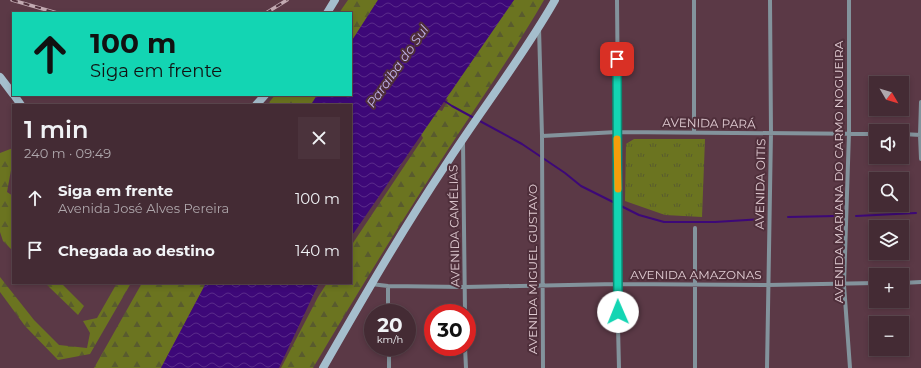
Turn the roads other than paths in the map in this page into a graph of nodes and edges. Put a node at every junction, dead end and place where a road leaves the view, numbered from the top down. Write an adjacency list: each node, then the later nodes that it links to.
1 (335, 0): 7 (main road)
2 (555, 0): 8 (main road)
3 (617, 0): 16 (street)
4 (694, 0): 17 (street)
5 (770, 0): 18 (street, AVENIDA OITIS)
6 (848, 0): 19 (street, AVENIDA MARIANA DO CARMO NOGUEIRA)
7 (328, 12)
8 (539, 28): 23 (street); 24 (main road)
9 (0, 77): 10 (main road)
10 (12, 94)
11 (14, 96): 14 (main road)
12 (263, 96): 15 (main road)
13 (921, 102): 22 (street)
14 (20, 104)
15 (257, 104)
16 (617, 132): 17 (street, AVENIDA PARÁ); 23 (street, AVENIDA PARÁ); 31 (street)
17 (694, 132): 18 (street, AVENIDA PARÁ)
18 (771, 133): 19 (street, AVENIDA PARÁ); 34 (street, AVENIDA OITIS)
19 (849, 133): 20 (street, AVENIDA PARÁ); 33 (street, AVENIDA MARIANA DO CARMO NOGUEIRA)
20 (869, 134)
21 (909, 134): 22 (street)
22 (920, 135): 25 (street)
23 (542, 136): 36 (street, AVENIDA MIGUEL GUSTAVO)
24 (462, 140): 30 (main road); 37 (street, AVENIDA CAMÉLIAS)
25 (921, 159)
26 (695, 228): 32 (street)
27 (909, 282): 28 (street)
28 (921, 282)
29 (869, 283): 33 (street, AVENIDA AMAZONAS)
30 (371, 284): 35 (street, AVENIDA AMAZONAS); 42 (main road)
31 (617, 284): 32 (street, AVENIDA AMAZONAS); 36 (street, AVENIDA AMAZONAS); 46 (street)
32 (695, 284): 34 (street, AVENIDA AMAZONAS); 47 (street)
33 (844, 284): 34 (street, AVENIDA AMAZONAS); 49 (street, AVENIDA MARIANA DO CARMO NOGUEIRA)
34 (768, 285): 48 (street, AVENIDA OITIS)
35 (388, 286): 37 (street, AVENIDA AMAZONAS); 38 (street)
36 (543, 286): 37 (street, AVENIDA AMAZONAS); 45 (street, AVENIDA MIGUEL GUSTAVO)
37 (464, 287): 39 (street, AVENIDA CAMÉLIAS)
38 (388, 304)
39 (465, 304)
40 (389, 356): 43 (street)
41 (465, 356): 44 (street)
42 (323, 368)
43 (389, 368)
44 (466, 368)
45 (543, 368)
46 (619, 368)
47 (695, 368)
48 (767, 368)
49 (850, 368)

